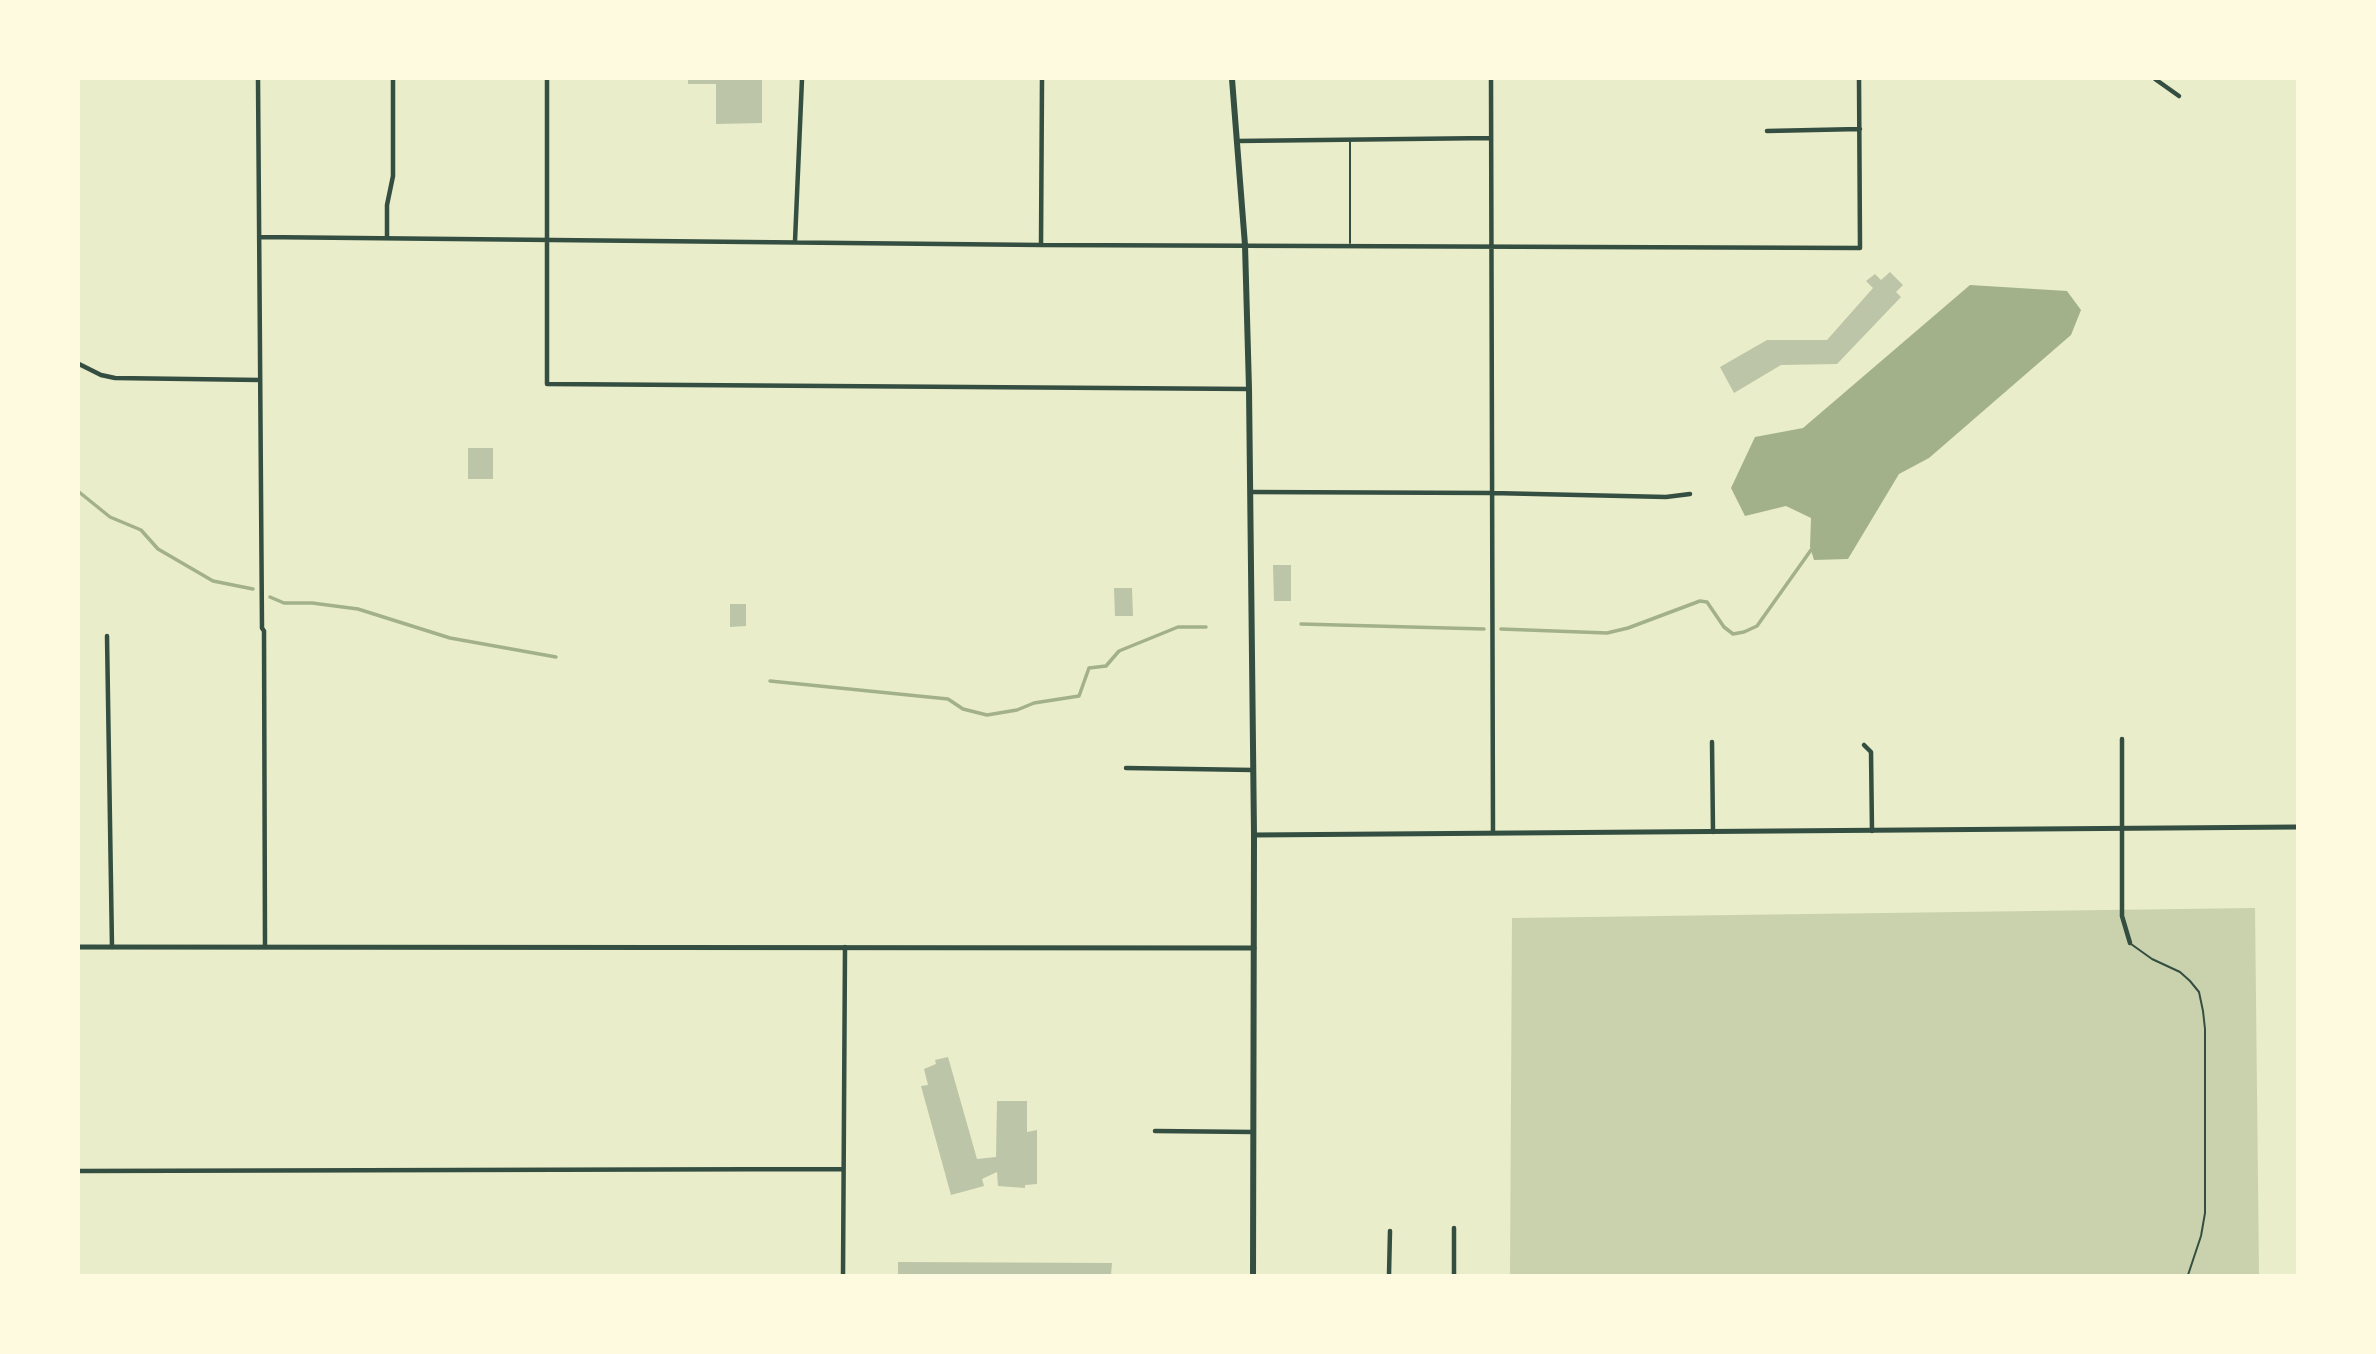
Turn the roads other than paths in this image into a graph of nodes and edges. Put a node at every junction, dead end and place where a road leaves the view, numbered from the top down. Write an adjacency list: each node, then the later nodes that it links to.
1 (258, 79): 16 (street)
2 (393, 79): 17 (street)
3 (547, 79): 18 (street)
4 (802, 79): 19 (street)
5 (1042, 79): 21 (street)
6 (1232, 79): 15 (main road)
7 (1491, 79): 13 (street)
8 (1859, 79): 11 (street)
9 (2155, 79): 10 (street)
10 (2179, 96)
11 (1860, 129): 12 (street); 23 (street)
12 (1767, 131)
13 (1492, 138): 14 (street); 23 (street)
14 (1350, 140): 15 (street); 20 (lane)
15 (1237, 141): 22 (main road)
16 (259, 237): 17 (street); 25 (street)
17 (387, 238): 18 (street)
18 (546, 239): 19 (street); 26 (street)
19 (796, 241): 21 (street)
20 (1350, 244): 22 (street); 23 (street)
21 (1041, 245): 22 (street)
22 (1245, 245): 26 (main road)
23 (1492, 245): 28 (street)
24 (79, 364): 25 (street)
25 (260, 380): 45 (street)
26 (1249, 389): 27 (main road)
27 (1249, 492): 28 (street); 35 (main road)
28 (1492, 493): 29 (street); 40 (street)
29 (1690, 494)
30 (107, 636): 44 (street)
31 (2122, 739): 37 (street)
32 (1712, 742): 39 (street)
33 (1864, 745): 38 (street)
34 (1126, 768): 35 (street)
35 (1253, 770): 41 (main road)
36 (2297, 827): 37 (street)
37 (2122, 829): 38 (street); 42 (street)
38 (1872, 831): 39 (street)
39 (1713, 832): 40 (street)
40 (1493, 833): 41 (street)
41 (1254, 835): 47 (main road)
42 (2130, 943): 58 (lane)
43 (79, 947): 44 (street)
44 (112, 947): 45 (street)
45 (265, 947): 46 (street)
46 (845, 947): 47 (street); 50 (street)
47 (1254, 948): 49 (main road)
48 (1154, 1131): 49 (street)
49 (1253, 1132): 55 (main road)
50 (843, 1169): 51 (street); 54 (street)
51 (79, 1171)
52 (1454, 1228): 57 (street)
53 (1390, 1231): 56 (street)
54 (843, 1275)
55 (1253, 1275)
56 (1389, 1275)
57 (1454, 1275)
58 (2188, 1275)

